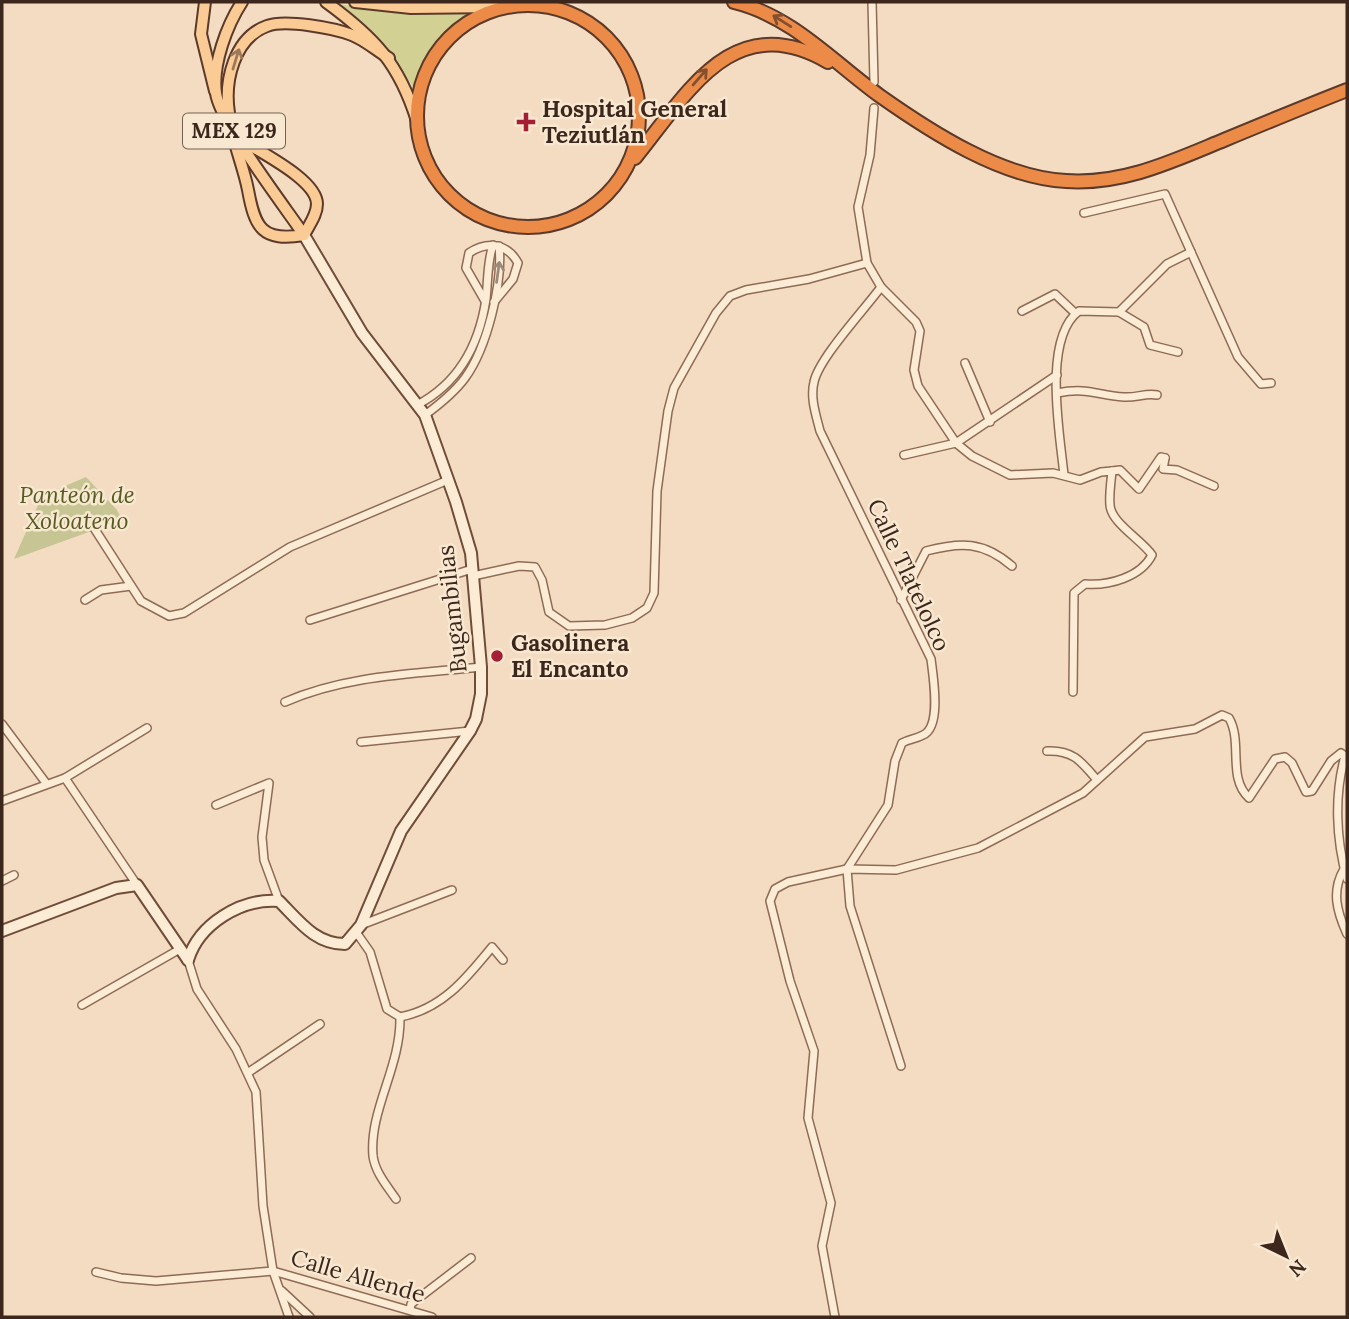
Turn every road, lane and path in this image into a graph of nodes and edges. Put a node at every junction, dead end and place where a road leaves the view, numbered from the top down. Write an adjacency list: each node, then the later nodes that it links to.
1 (205, 2): 16 (main road)
2 (242, 2): 16 (main road, MEX 129)
3 (326, 2): 12 (main road)
4 (355, 2): 11 (main road)
5 (395, 2): 11 (main road)
6 (571, 2): 9 (highway)
7 (736, 2): 13 (highway, one-way to 7)
8 (873, 2): 14 (street)
9 (549, 4): 10 (highway); 21 (highway)
10 (499, 7): 11 (main road); 18 (highway)
11 (411, 8)
12 (389, 58): 18 (main road); 19 (main road, one-way to 12)
13 (855, 78): 15 (highway); 21 (highway, one-way to 13)
14 (874, 82)
15 (1347, 90)
16 (216, 94): 19 (main road, MEX 129)
17 (874, 108): 26 (street)
18 (418, 121): 21 (highway)
19 (232, 126): 20 (main road, MEX 129)
20 (237, 137): 23 (main road, MEX 129); 23 (main road); 23 (main road)
21 (627, 169)
22 (1084, 213): 25 (street)
23 (304, 234): 38 (main road, Bugambilias)
24 (496, 246): 28 (street); 28 (street); 28 (street)
25 (1191, 252): 30 (street); 35 (street)
26 (867, 263): 27 (street); 49 (street)
27 (881, 287): 41 (street); 52 (street, Calle Tlatelolco)
28 (490, 302): 38 (street); 39 (street)
29 (1022, 311): 31 (street)
30 (1119, 312): 31 (street); 32 (street)
31 (1075, 313): 34 (street)
32 (1178, 352)
33 (965, 363): 40 (street)
34 (1057, 375): 36 (street); 40 (street)
35 (1271, 383)
36 (1057, 393): 37 (street); 44 (street)
37 (1157, 396)
38 (417, 405): 39 (main road, Bugambilias)
39 (425, 415): 45 (main road, Bugambilias)
40 (990, 422): 41 (street)
41 (956, 443): 42 (street); 44 (street)
42 (904, 455)
43 (1112, 471): 44 (street); 46 (street); 55 (street)
44 (1064, 475)
45 (448, 480): 49 (main road, Bugambilias); 50 (street)
46 (1214, 486)
47 (94, 528): 50 (street)
48 (1012, 566): 52 (street)
49 (472, 573): 53 (street); 54 (main road, Bugambilias)
50 (131, 586): 51 (street)
51 (85, 600)
52 (901, 600): 67 (street, Calle Tlatelolco)
53 (310, 620)
54 (481, 667): 56 (street); 59 (main road, Bugambilias)
55 (1073, 692)
56 (285, 702)
57 (2, 724): 64 (street)
58 (147, 728): 62 (street)
59 (470, 731): 60 (street); 75 (main road, Bugambilias)
60 (361, 742)
61 (1047, 751): 63 (street)
62 (65, 778): 64 (street); 72 (street)
63 (1097, 780): 67 (street); 68 (street)
64 (46, 783): 65 (street)
65 (2, 801)
66 (216, 805): 74 (street)
67 (848, 869): 84 (street); 95 (street)
68 (1344, 869): 70 (street); 77 (street)
69 (14, 875): 71 (street)
70 (1347, 879)
71 (2, 881)
72 (137, 885): 76 (main road); 78 (main road)
73 (452, 890): 75 (street)
74 (279, 901): 75 (main road, Bugambilias); 79 (main road)
75 (358, 928): 82 (street)
76 (2, 931)
77 (1347, 934)
78 (180, 950): 79 (main road); 81 (street)
79 (188, 960): 85 (street)
80 (503, 960): 82 (street)
81 (82, 1005)
82 (400, 1017): 86 (street)
83 (320, 1024): 85 (street)
84 (901, 1066)
85 (249, 1072): 88 (street)
86 (396, 1199)
87 (471, 1258): 91 (street)
88 (273, 1271): 89 (street); 90 (street); 91 (street, Calle Allende)
89 (96, 1272)
90 (279, 1288): 92 (street); 93 (street)
91 (410, 1310): 94 (street, Calle Allende)
92 (289, 1317)
93 (310, 1317)
94 (432, 1317)
95 (835, 1317)

